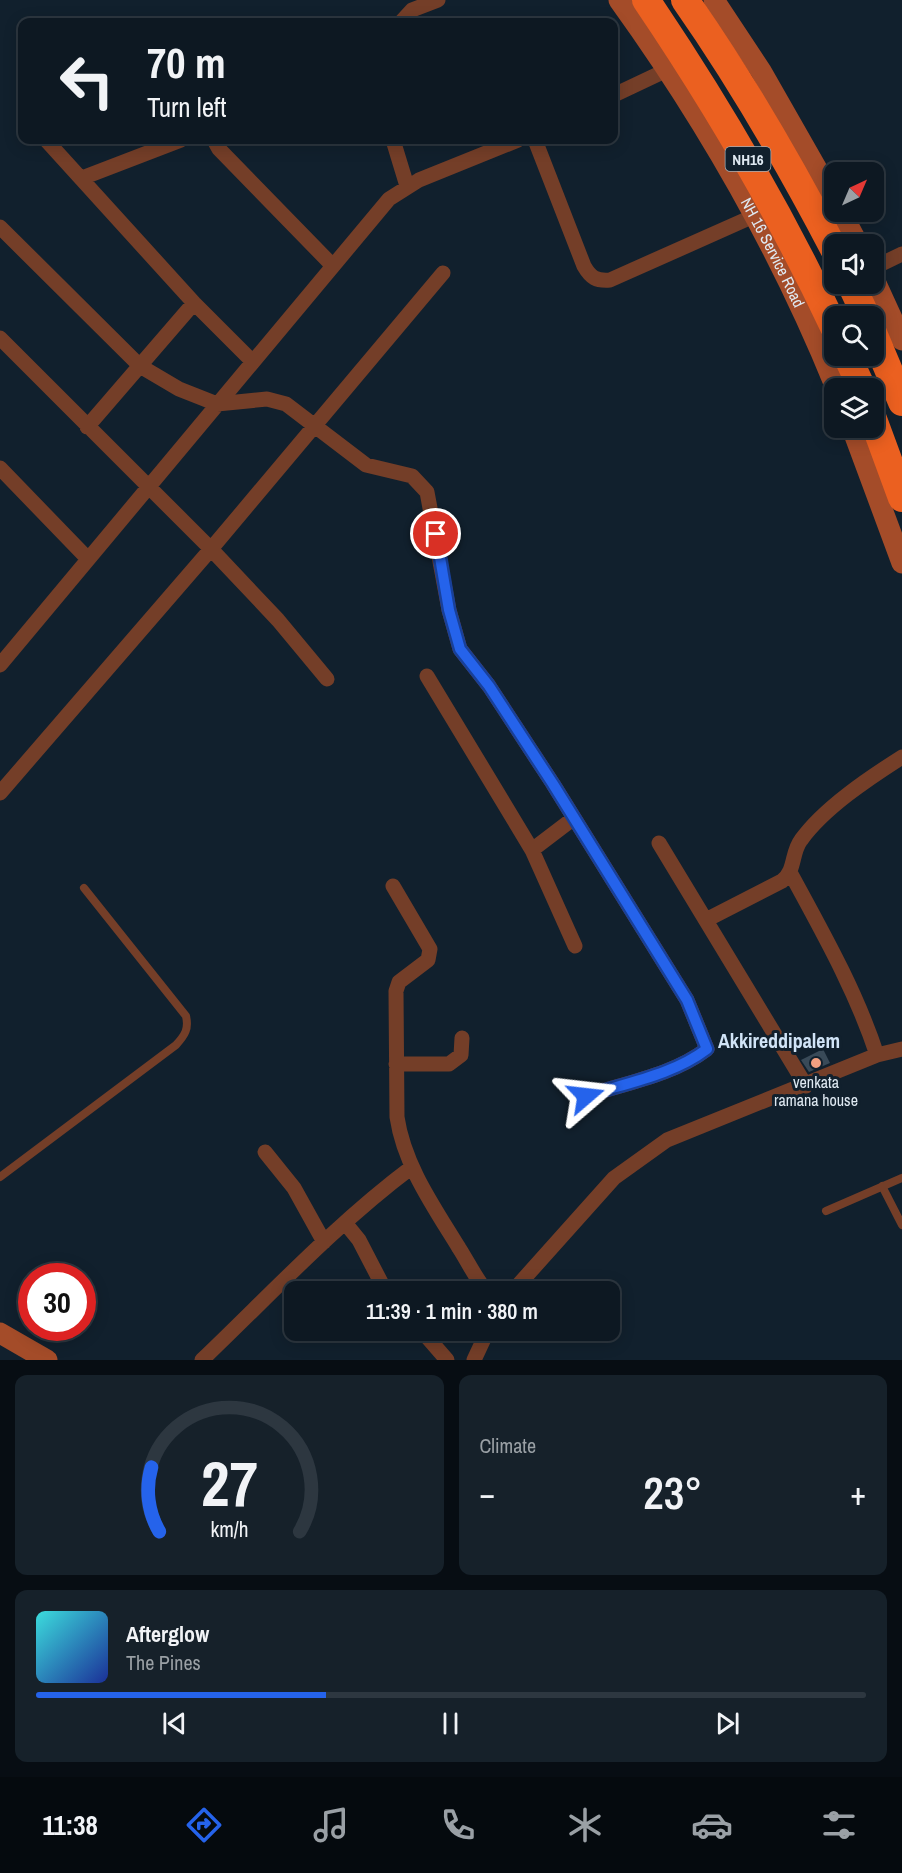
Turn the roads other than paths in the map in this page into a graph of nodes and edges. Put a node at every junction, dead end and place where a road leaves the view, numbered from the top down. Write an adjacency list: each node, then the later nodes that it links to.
1 (438, 0): 6 (street)
2 (620, 0): 8 (street, NH 16 Service Road)
3 (646, 0): 28 (highway, NH16)
4 (685, 0): 21 (highway, NH16)
5 (714, 0): 17 (street)
6 (414, 5): 7 (street)
7 (403, 18)
8 (669, 69): 9 (street); 19 (street, NH 16 Service Road)
9 (618, 93)
10 (50, 144): 16 (street)
11 (171, 144): 16 (street)
12 (216, 144): 24 (street)
13 (394, 144): 18 (street)
14 (508, 144): 18 (street)
15 (538, 144): 19 (street)
16 (82, 178): 27 (street)
17 (824, 181)
18 (407, 186): 24 (street)
19 (756, 214): 34 (street, NH 16 Service Road)
20 (0, 227): 33 (street)
21 (826, 234)
22 (902, 254): 23 (street)
23 (884, 263)
24 (332, 265): 32 (street)
25 (443, 273): 37 (street)
26 (881, 294): 30 (street)
27 (194, 303): 32 (street); 33 (street)
28 (824, 307)
29 (0, 338): 38 (street)
30 (902, 340)
31 (884, 359): 35 (highway)
32 (252, 361): 36 (street)
33 (140, 366): 36 (street); 38 (street)
34 (832, 378)
35 (902, 402)
36 (217, 404): 37 (street); 42 (street)
37 (315, 425): 44 (street); 52 (street)
38 (87, 427): 42 (street)
39 (856, 438): 46 (street)
40 (880, 438): 43 (highway)
41 (0, 468): 45 (street)
42 (147, 488): 44 (street); 45 (street)
43 (902, 498)
44 (211, 549): 49 (street); 51 (street)
45 (88, 559): 47 (street)
46 (902, 563)
47 (0, 665)
48 (428, 676): 54 (street)
49 (327, 679)
50 (902, 757): 55 (street)
51 (0, 793)
52 (574, 818): 54 (street); 65 (street)
53 (659, 843): 58 (street)
54 (532, 850): 59 (street)
55 (791, 874): 58 (street); 62 (street)
56 (393, 886): 63 (street)
57 (84, 888): 68 (lane)
58 (706, 920): 64 (street)
59 (575, 946)
60 (462, 1038): 63 (street)
61 (901, 1052): 62 (street)
62 (877, 1055): 64 (street)
63 (396, 1064): 67 (street)
64 (806, 1086): 77 (street)
65 (586, 1096)
66 (265, 1152): 74 (street)
67 (412, 1167): 72 (street); 76 (street)
68 (0, 1177)
69 (902, 1178): 70 (lane)
70 (882, 1186): 71 (lane); 73 (lane)
71 (826, 1211)
72 (346, 1224): 74 (street); 75 (street)
73 (902, 1225)
74 (324, 1242): 82 (street)
75 (380, 1281)
76 (480, 1281)
77 (522, 1281)
78 (0, 1332): 81 (street)
79 (431, 1341): 83 (street)
80 (483, 1341): 84 (street)
81 (47, 1360)
82 (202, 1360)
83 (447, 1360)
84 (474, 1360)

